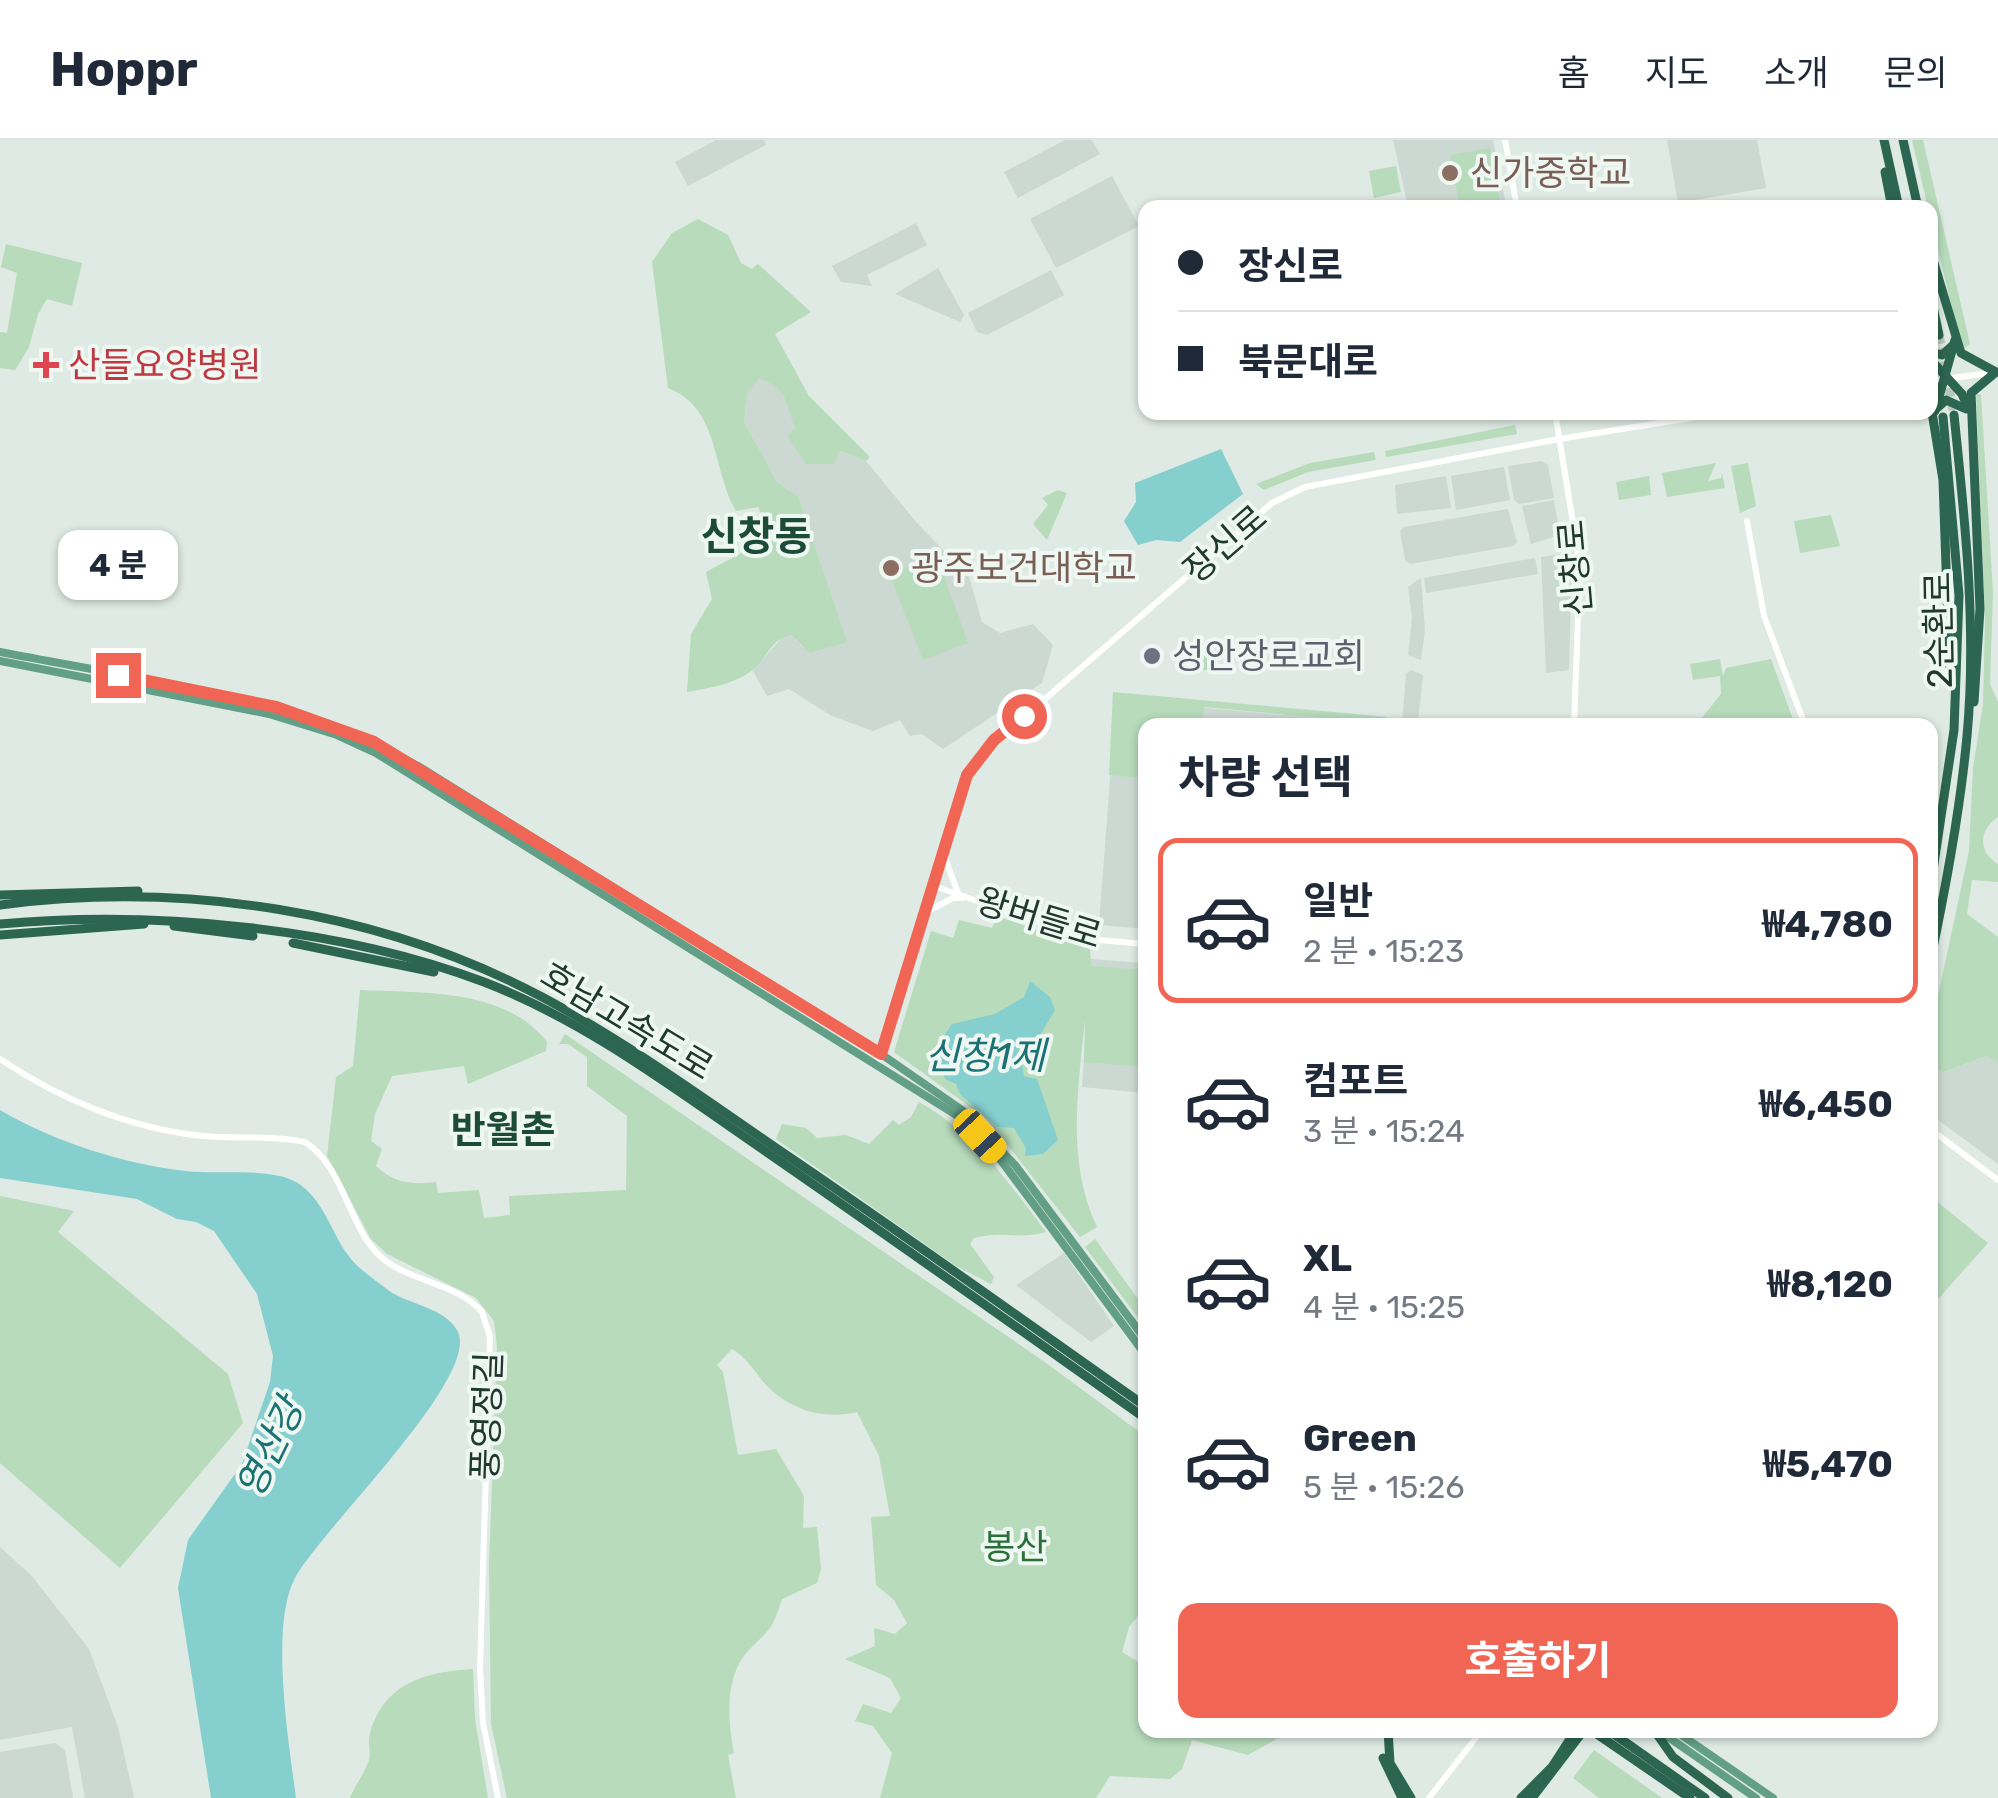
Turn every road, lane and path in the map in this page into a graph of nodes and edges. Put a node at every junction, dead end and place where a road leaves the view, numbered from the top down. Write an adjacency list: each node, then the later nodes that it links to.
1 (1504, 140): 4 (main road)
2 (1882, 140): 5 (highway)
3 (1900, 140): 6 (highway)
4 (1515, 200)
5 (1894, 200)
6 (1913, 200)
7 (1938, 278): 10 (highway)
8 (1938, 330): 9 (highway)
9 (1939, 335)
10 (1955, 338): 11 (highway); 13 (highway); 14 (highway)
11 (1938, 356)
12 (1938, 368): 14 (highway)
13 (1997, 372): 14 (main road); 17 (highway)
14 (1945, 378): 15 (main road); 17 (highway); 18 (highway)
15 (1938, 379)
16 (1938, 409): 18 (highway)
17 (1971, 415): 18 (highway); 27 (highway)
18 (1944, 416): 27 (highway, 2순환로); 28 (highway, 2순환로)
19 (1556, 420): 21 (main road, 신창로)
20 (1677, 420): 21 (main road, 장신로)
21 (1559, 438): 25 (main road, 신창로); 29 (main road, 장신로)
22 (1747, 521): 26 (main road)
23 (0, 652): 44 (main road)
24 (0, 660): 46 (main road)
25 (1574, 718)
26 (1802, 718)
27 (1968, 734): 37 (highway, 2순환로)
28 (1938, 837)
29 (944, 852): 30 (main road, 장신로); 31 (main road)
30 (934, 886): 31 (main road, 왕버들로); 36 (main road, 장신로)
31 (958, 894): 33 (main road, 왕버들로)
32 (0, 895): 35 (highway)
33 (969, 898): 36 (main road); 40 (main road, 왕버들로)
34 (0, 905): 35 (highway, 호남고속도로)
35 (274, 908): 42 (highway, 호남고속도로)
36 (927, 912): 44 (main road, 장신로)
37 (1938, 921)
38 (0, 924): 41 (highway, 호남고속도로)
39 (0, 934): 41 (highway)
40 (1138, 943)
41 (486, 983): 42 (highway, 호남고속도로)
42 (538, 1001): 43 (highway, 호남고속도로)
43 (574, 1021): 51 (highway, 호남고속도로); 52 (highway, 호남고속도로)
44 (881, 1054): 46 (main road, 장신로); 49 (main road)
45 (0, 1059): 63 (main road, 풍영정길)
46 (877, 1064): 50 (main road)
47 (1938, 1135): 48 (main road)
48 (1998, 1180)
49 (1138, 1330)
50 (1138, 1345)
51 (1138, 1401)
52 (1138, 1413)
53 (1386, 1738): 62 (highway)
54 (1476, 1738): 64 (main road)
55 (1577, 1738): 65 (highway)
56 (1578, 1738): 66 (highway)
57 (1597, 1738): 67 (highway)
58 (1619, 1738): 68 (highway)
59 (1661, 1738): 69 (highway)
60 (1668, 1738): 70 (main road)
61 (1686, 1738): 71 (main road)
62 (1406, 1797)
63 (498, 1798)
64 (1429, 1798)
65 (1521, 1798)
66 (1532, 1798)
67 (1690, 1798)
68 (1705, 1798)
69 (1728, 1798)
70 (1756, 1798)
71 (1773, 1798)

